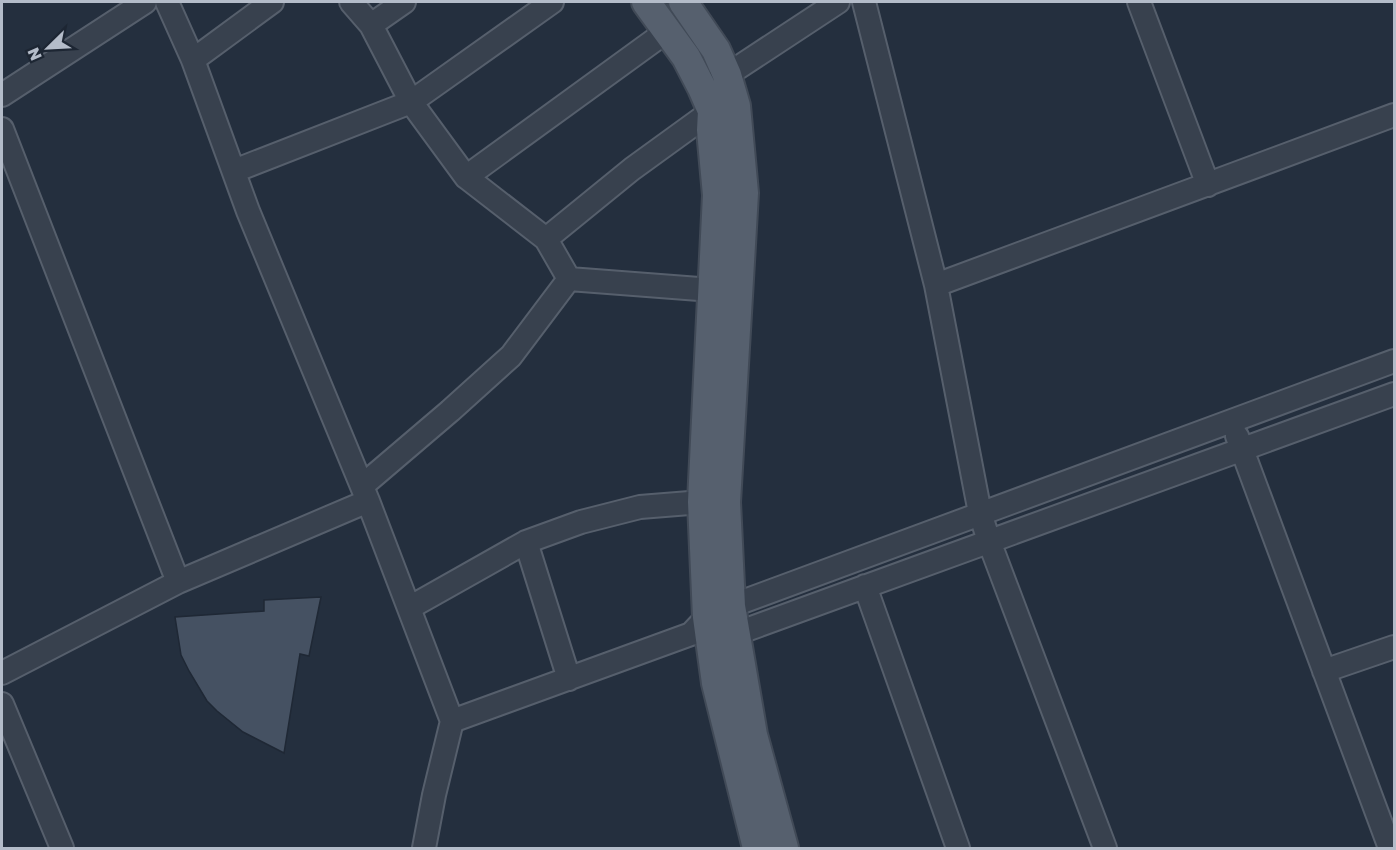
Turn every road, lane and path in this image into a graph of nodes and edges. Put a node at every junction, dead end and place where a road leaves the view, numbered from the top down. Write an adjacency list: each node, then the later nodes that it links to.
1 (145, 2): 16 (street)
2 (167, 2): 14 (street)
3 (272, 2): 14 (street)
4 (351, 2): 12 (street)
5 (404, 2): 12 (street)
6 (552, 2): 18 (street)
7 (646, 2): 13 (main road)
8 (683, 2): 15 (main road)
9 (838, 2): 15 (street)
10 (864, 2): 26 (street)
11 (1139, 2): 23 (street)
12 (371, 25): 18 (street)
13 (667, 31): 17 (main road); 22 (street)
14 (193, 60): 21 (street)
15 (727, 75): 17 (street); 40 (main road)
16 (2, 95)
17 (707, 100): 24 (street); 27 (main road)
18 (411, 102): 21 (street); 22 (street)
19 (1395, 116): 23 (street)
20 (2, 129): 37 (street)
21 (234, 171): 32 (street)
22 (466, 177): 24 (street)
23 (1208, 185): 26 (street)
24 (546, 239): 25 (street)
25 (569, 279): 27 (street); 32 (street)
26 (936, 285): 34 (street)
27 (712, 290): 33 (main road)
28 (1395, 361): 30 (street)
29 (1395, 394): 31 (street)
30 (1230, 421): 31 (street); 34 (street)
31 (1242, 449): 35 (street); 42 (street)
32 (365, 493): 37 (street); 39 (street)
33 (702, 502): 36 (street); 40 (main road)
34 (980, 513): 35 (street); 40 (street)
35 (989, 541): 38 (street); 52 (street)
36 (526, 542): 39 (street); 44 (street)
37 (178, 582): 43 (street)
38 (865, 586): 40 (street); 51 (street)
39 (409, 608): 46 (street)
40 (715, 627): 44 (street); 49 (main road); 50 (main road)
41 (1395, 647): 42 (street)
42 (1324, 671): 53 (street)
43 (2, 673)
44 (569, 680): 46 (street)
45 (2, 704): 47 (street)
46 (452, 721): 48 (street)
47 (62, 849)
48 (424, 849)
49 (757, 849)
50 (784, 849)
51 (958, 849)
52 (1106, 849)
53 (1390, 849)

